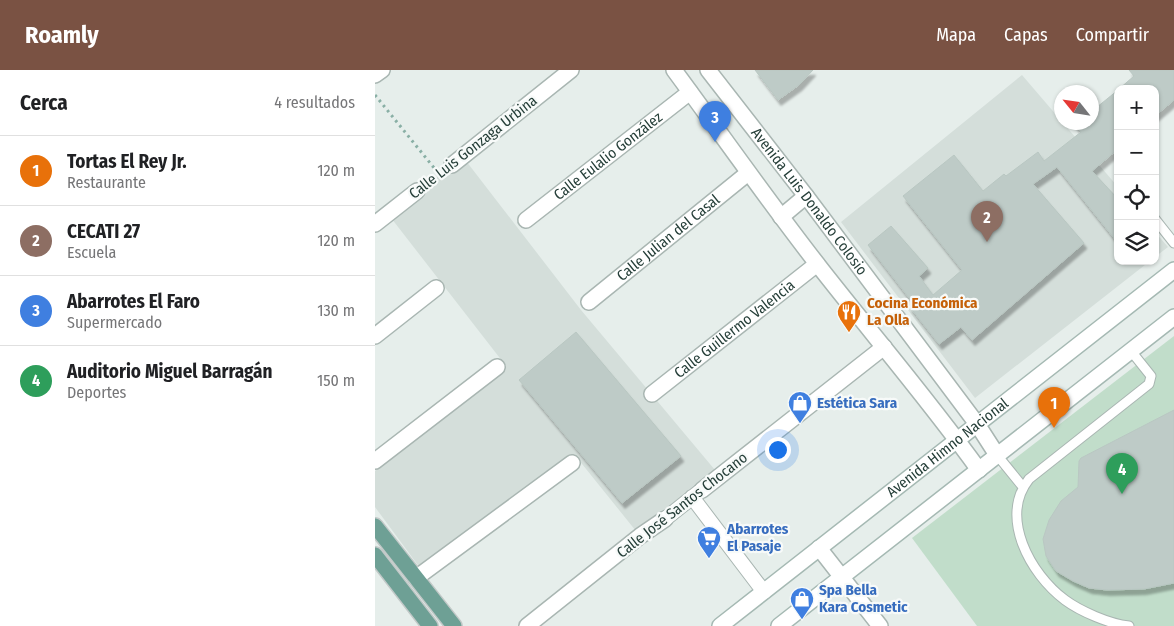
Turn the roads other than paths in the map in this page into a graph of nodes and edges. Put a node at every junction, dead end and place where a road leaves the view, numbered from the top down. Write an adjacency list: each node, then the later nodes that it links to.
1 (382, 70): 5 (street)
2 (571, 70): 7 (street, Calle Luis Gonzaga Urbina)
3 (674, 70): 6 (street, Avenida Luis Donaldo Colosio)
4 (708, 70): 10 (street, Avenida Luis Donaldo Colosio)
5 (375, 75)
6 (690, 92): 8 (street, Avenida Luis Donaldo Colosio); 12 (street, Calle Eulalio González)
7 (452, 165)
8 (748, 173): 11 (street, Avenida Luis Donaldo Colosio); 19 (street, Calle Julian del Casal)
9 (417, 191): 13 (street, Calle Luis Gonzaga Urbina)
10 (806, 196): 11 (street); 26 (street, Avenida Luis Donaldo Colosio)
11 (781, 217): 16 (street, Avenida Luis Donaldo Colosio)
12 (526, 220)
13 (375, 224)
14 (1159, 225): 15 (lane)
15 (1174, 243)
16 (817, 264): 22 (street, Avenida Luis Donaldo Colosio); 25 (street, Calle Guillermo Valencia)
17 (1174, 270): 26 (street, Avenida Himno Nacional)
18 (436, 288): 21 (street)
19 (589, 302)
20 (1174, 317): 23 (street)
21 (375, 336)
22 (884, 347): 27 (street, Avenida Luis Donaldo Colosio); 33 (street, Calle José Santos Chocano)
23 (1131, 351): 28 (street); 32 (lane)
24 (497, 367): 29 (street)
25 (652, 394)
26 (977, 424): 27 (street, Avenida Himno Nacional); 28 (street, Avenida Luis Donaldo Colosio)
27 (957, 440): 31 (street, Avenida Luis Donaldo Colosio); 36 (street, Avenida Himno Nacional)
28 (997, 456): 31 (street); 32 (lane)
29 (375, 461)
30 (572, 463): 39 (street)
31 (979, 470): 38 (street)
32 (1023, 487): 47 (lane)
33 (697, 494): 34 (street, Calle José Santos Chocano); 40 (street)
34 (665, 519): 43 (street, Calle José Santos Chocano)
35 (375, 526): 39 (main road)
36 (819, 548): 38 (street); 40 (street, Avenida Himno Nacional)
37 (375, 555): 41 (main road)
38 (842, 577): 45 (street); 46 (street)
39 (416, 578): 42 (main road)
40 (764, 592): 44 (street, Avenida Himno Nacional)
41 (430, 626)
42 (454, 626)
43 (527, 626)
44 (720, 626)
45 (779, 626)
46 (880, 626)
47 (1129, 626)

